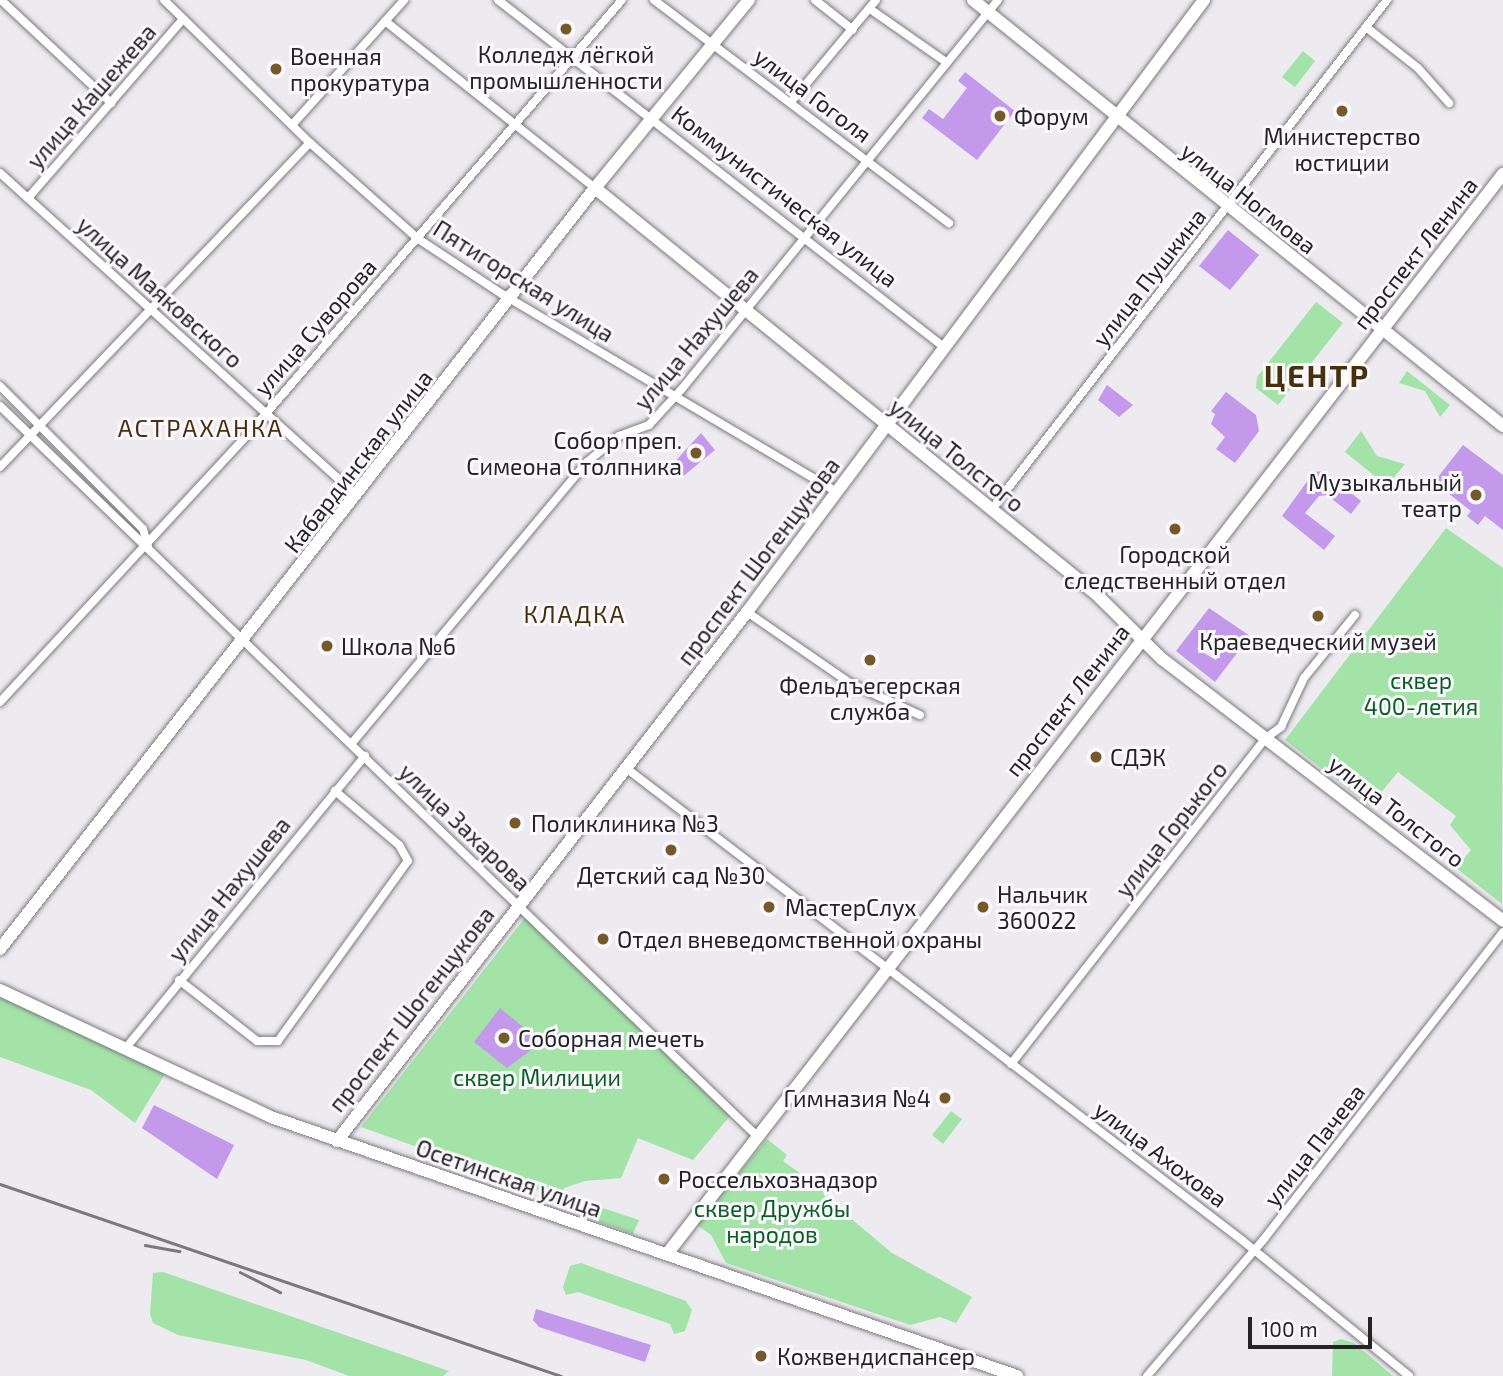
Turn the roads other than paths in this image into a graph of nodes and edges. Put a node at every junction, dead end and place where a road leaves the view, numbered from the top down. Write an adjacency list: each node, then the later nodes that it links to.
1 (1, 0): 24 (street)
2 (164, 0): 16 (street, Пятигорская улица)
3 (404, 0): 17 (street)
4 (498, 0): 21 (street, Коммунистическая улица)
5 (622, 0): 21 (street, улица Суворова)
6 (654, 0): 20 (street, улица Гоголя)
7 (749, 0): 20 (main road, Кабардинская улица)
8 (815, 0): 19 (street)
9 (876, 0): 14 (street)
10 (973, 0): 15 (main road, улица Ногмова)
11 (998, 0): 15 (street, улица Нахушева)
12 (1205, 0): 27 (main road, проспект Шогенцукова)
13 (1387, 0): 18 (street, улица Пушкина)
14 (870, 9): 19 (street); 22 (street)
15 (989, 12): 22 (street, улица Нахушева); 27 (main road, улица Ногмова)
16 (183, 19): 24 (street, улица Кашежева); 28 (street, Пятигорская улица)
17 (385, 21): 28 (street); 29 (street, улица Толстого)
18 (1366, 27): 25 (street); 36 (street, улица Пушкина)
19 (853, 30): 23 (street)
20 (712, 44): 23 (street, улица Гоголя); 26 (main road, Кабардинская улица)
21 (574, 58): 26 (street, Коммунистическая улица); 29 (street, улица Суворова)
22 (946, 62): 31 (street, улица Нахушева)
23 (791, 102): 31 (street, улица Гоголя)
24 (111, 103): 35 (street, улица Кашежева)
25 (1449, 103)
26 (653, 116): 34 (main road, Кабардинская улица); 38 (street, Коммунистическая улица)
27 (1117, 117): 36 (main road, улица Ногмова); 44 (main road, проспект Шогенцукова)
28 (292, 125): 30 (street, Пятигорская улица)
29 (515, 127): 34 (street, улица Толстого); 39 (street, улица Суворова)
30 (310, 143): 39 (street, Пятигорская улица); 42 (street)
31 (867, 159): 37 (street, улица Гоголя); 38 (street, улица Нахушева)
32 (0, 173): 35 (street, улица Маяковского)
33 (1503, 174): 43 (main road, проспект Ленина)
34 (595, 188): 40 (main road, Кабардинская улица); 41 (main road, улица Толстого)
35 (28, 198): 42 (street, улица Маяковского)
36 (1226, 208): 43 (main road, улица Ногмова); 56 (street, улица Пушкина)
37 (948, 223)
38 (805, 235): 41 (street, улица Нахушева); 44 (street, Коммунистическая улица)
39 (417, 237): 40 (street, Пятигорская улица); 48 (street, улица Суворова)
40 (511, 299): 46 (street, Пятигорская улица); 55 (main road, Кабардинская улица)
41 (748, 307): 46 (street, улица Нахушева); 49 (main road, улица Толстого)
42 (153, 311): 48 (street, улица Маяковского); 51 (street)
43 (1382, 330): 50 (main road, улица Ногмова); 60 (main road, проспект Ленина)
44 (945, 348): 49 (main road, проспект Шогенцукова)
45 (0, 386): 51 (street, улица Захарова)
46 (673, 396): 54 (street, Пятигорская улица); 65 (street, улица Нахушева)
47 (0, 406): 52 (street, улица Захарова)
48 (266, 414): 55 (street, улица Маяковского); 57 (street, улица Суворова)
49 (887, 426): 54 (main road, проспект Шогенцукова); 56 (main road, улица Толстого)
50 (1503, 426)
51 (41, 427): 52 (street); 57 (street, улица Захарова)
52 (31, 437): 53 (street); 57 (street, улица Захарова)
53 (0, 467)
54 (837, 492): 58 (main road, проспект Шогенцукова)
55 (357, 496): 61 (main road, Кабардинская улица)
56 (992, 510): 60 (main road, улица Толстого)
57 (148, 546): 61 (street, улица Захарова); 62 (street, улица Суворова)
58 (747, 612): 63 (street); 67 (main road, проспект Шогенцукова)
59 (1355, 615): 64 (street, улица Горького)
60 (1143, 638): 64 (main road, улица Толстого); 73 (main road, проспект Ленина)
61 (245, 640): 65 (street, улица Захарова); 72 (main road, Кабардинская улица)
62 (0, 702)
63 (920, 715)
64 (1266, 738): 70 (main road, улица Толстого); 77 (street, улица Горького)
65 (352, 743): 66 (street, улица Захарова)
66 (365, 756): 68 (street, улица Нахушева); 69 (street, улица Захарова)
67 (626, 768): 69 (main road, проспект Шогенцукова); 73 (street, улица Ахохова)
68 (334, 791): 74 (street, улица Нахушева); 74 (street)
69 (518, 905): 78 (street, улица Захарова); 79 (main road, проспект Шогенцукова)
70 (1503, 920)
71 (1503, 932): 80 (street, улица Пачева)
72 (0, 949)
73 (886, 968): 77 (street, улица Ахохова); 78 (main road, проспект Ленина)
74 (179, 980): 76 (street, улица Нахушева)
75 (0, 990): 76 (main road, Осетинская улица)
76 (125, 1049): 79 (main road, Осетинская улица)
77 (1011, 1064): 80 (street, улица Ахохова)
78 (756, 1135): 81 (main road, проспект Ленина)
79 (337, 1141): 81 (main road, Осетинская улица)
80 (1254, 1250): 83 (street, улица Пачева); 84 (street, улица Ахохова)
81 (667, 1254): 82 (main road, Осетинская улица)
82 (1017, 1376)
83 (1147, 1376)
84 (1409, 1376)

